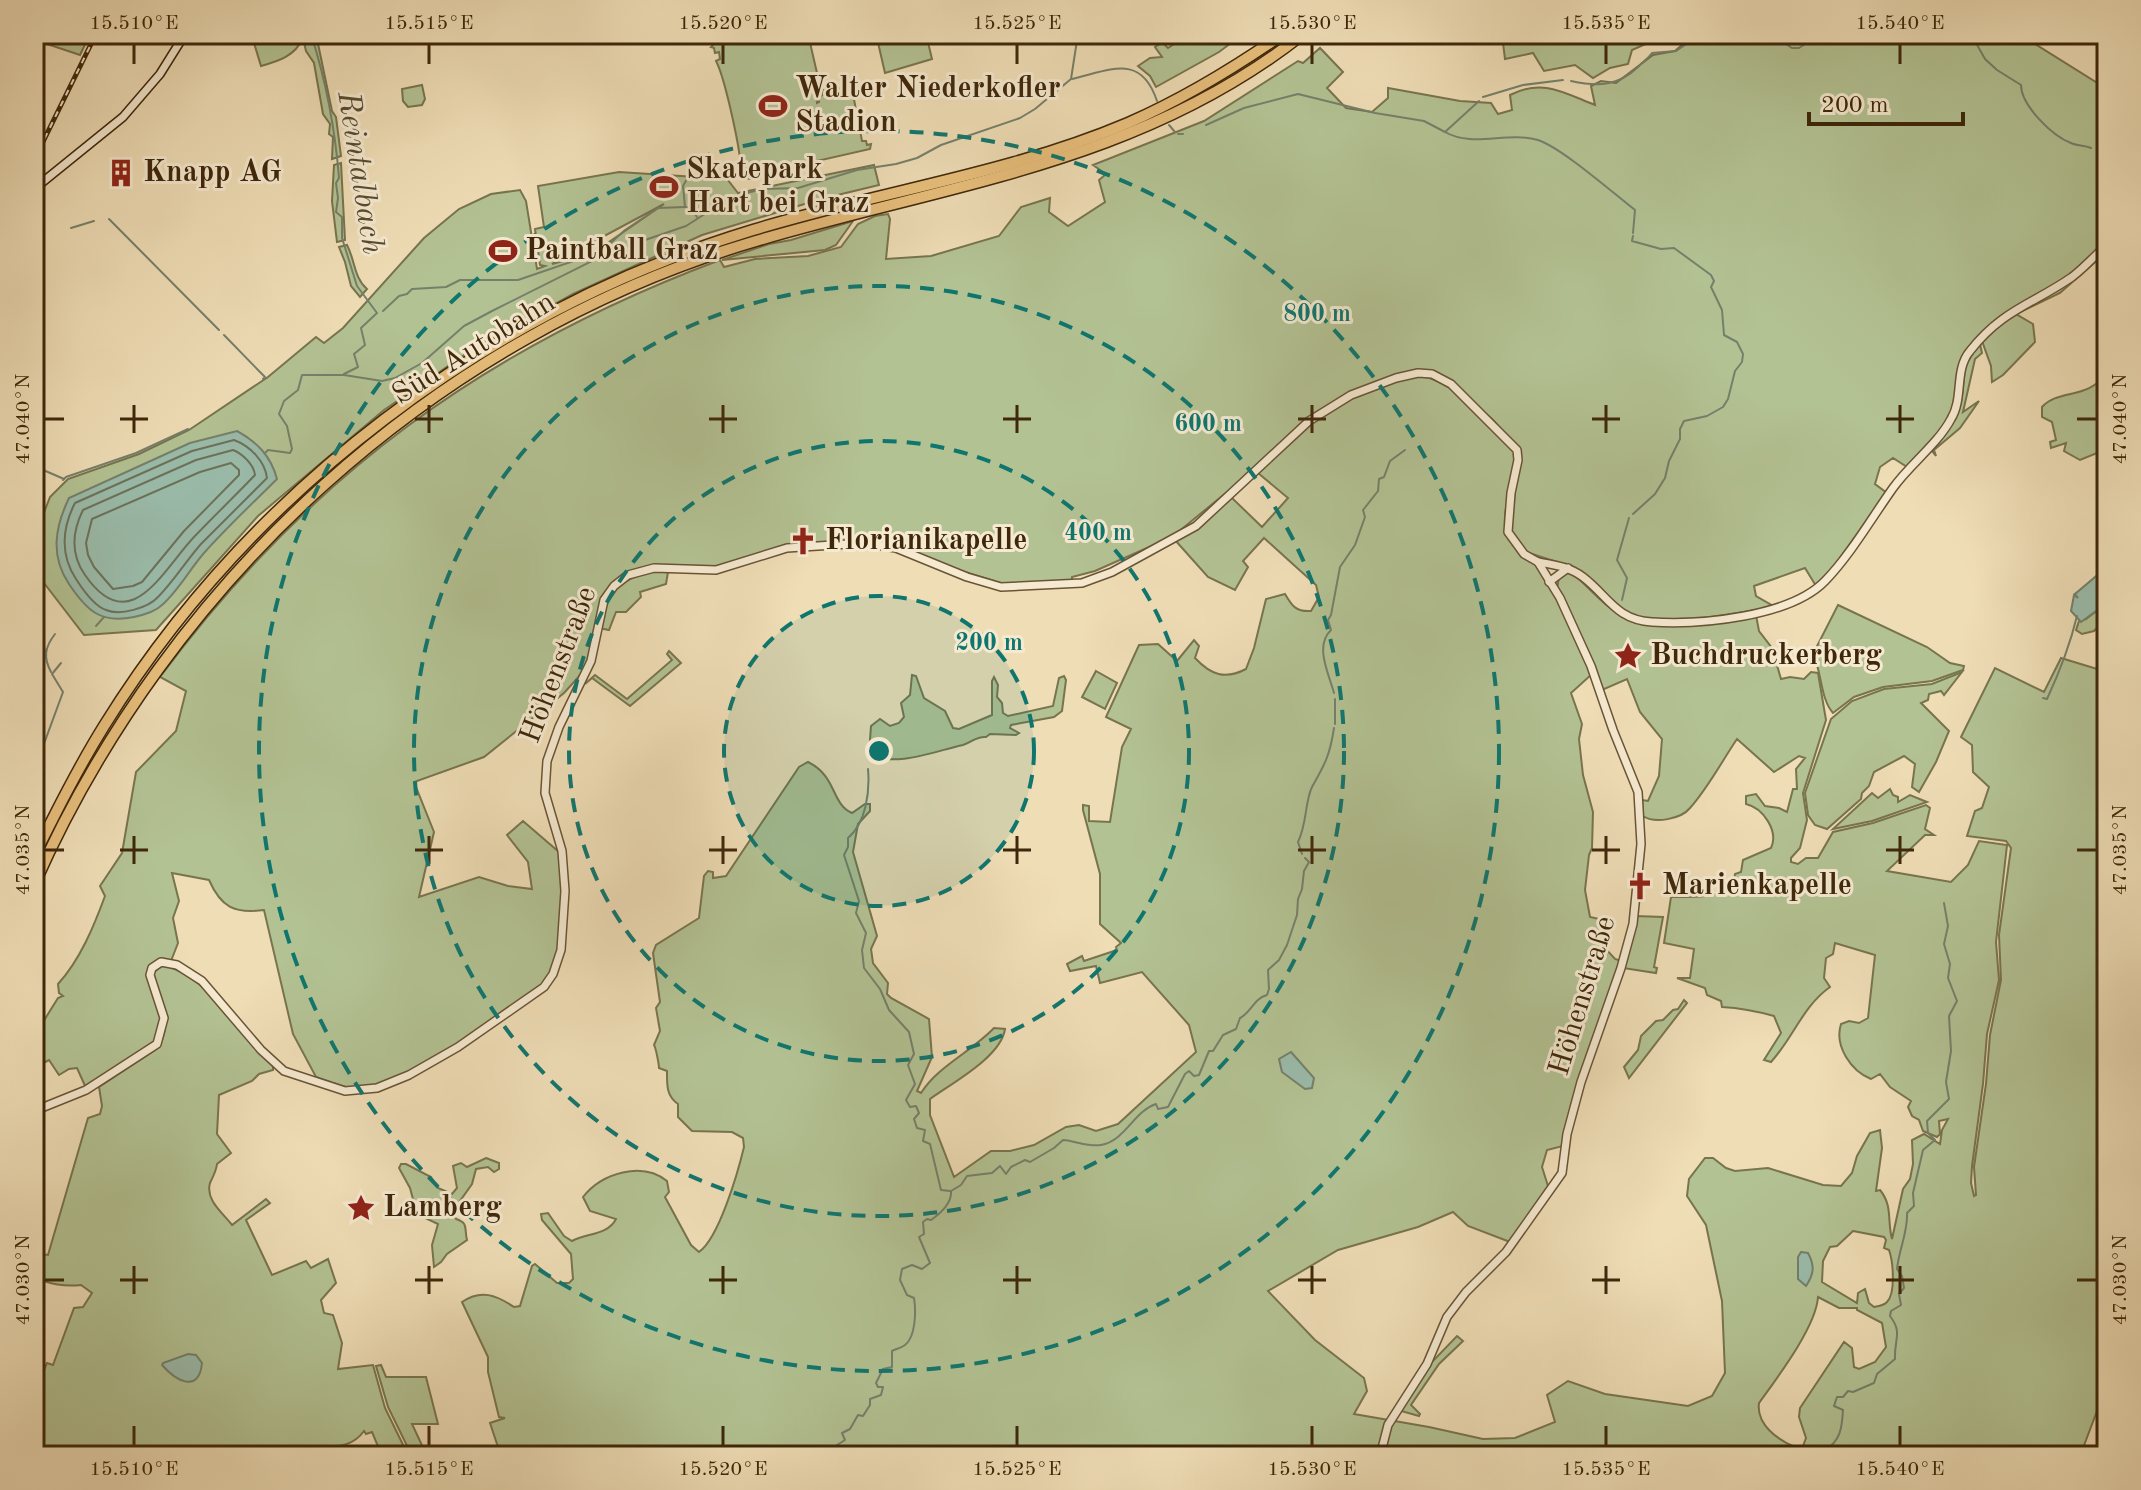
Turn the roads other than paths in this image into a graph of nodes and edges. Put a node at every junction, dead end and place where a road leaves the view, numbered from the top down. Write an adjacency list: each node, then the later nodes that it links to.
1 (185, 34): 4 (street)
2 (1283, 34): 9 (highway, Süd Autobahn)
3 (1301, 36): 10 (highway, Süd Autobahn)
4 (34, 189)
5 (2107, 244): 7 (street)
6 (1538, 562): 7 (street); 8 (street, Höhenstraße); 11 (street, Höhenstraße)
7 (1568, 568): 8 (street)
8 (1549, 582): 12 (street, Höhenstraße)
9 (34, 856)
10 (34, 885)
11 (34, 1111)
12 (1380, 1456)

